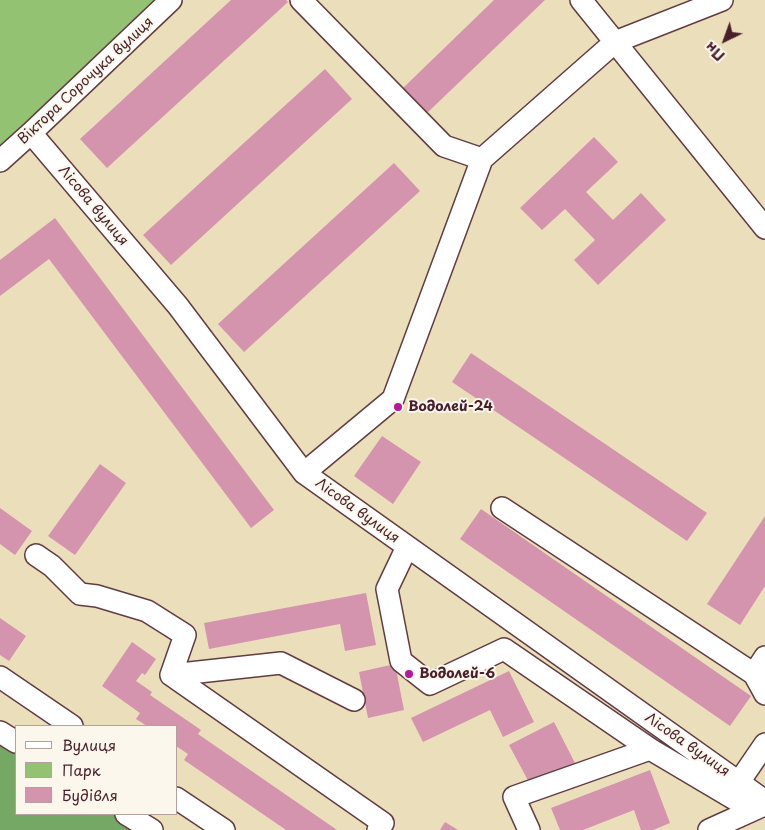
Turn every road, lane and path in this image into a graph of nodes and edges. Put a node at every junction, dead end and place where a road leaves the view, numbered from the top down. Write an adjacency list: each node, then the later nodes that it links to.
1 (171, 0): 6 (street, Віктора Сорочука вулиця)
2 (301, 0): 7 (street)
3 (581, 0): 5 (street)
4 (722, 0): 5 (street)
5 (615, 42): 7 (street); 9 (street)
6 (31, 133): 8 (street, Віктора Сорочука вулиця); 10 (street, Лісова вулиця)
7 (482, 159): 10 (street)
8 (0, 161)
9 (765, 228)
10 (304, 473): 12 (street, Лісова вулиця)
11 (502, 508): 14 (street)
12 (407, 547): 23 (street); 24 (street, Лісова вулиця)
13 (36, 555): 15 (street)
14 (759, 666): 17 (street)
15 (171, 675): 18 (street); 30 (street)
16 (0, 677): 19 (street)
17 (765, 694)
18 (354, 700)
19 (71, 725)
20 (0, 732): 21 (street)
21 (15, 741)
22 (765, 744): 24 (street)
23 (650, 749): 26 (street); 31 (street)
24 (739, 782): 26 (street, Лісова вулиця)
25 (178, 799): 29 (street)
26 (761, 805): 32 (street)
27 (128, 815): 28 (street)
28 (152, 830)
29 (224, 830)
30 (378, 830)
31 (529, 830)
32 (709, 830)

